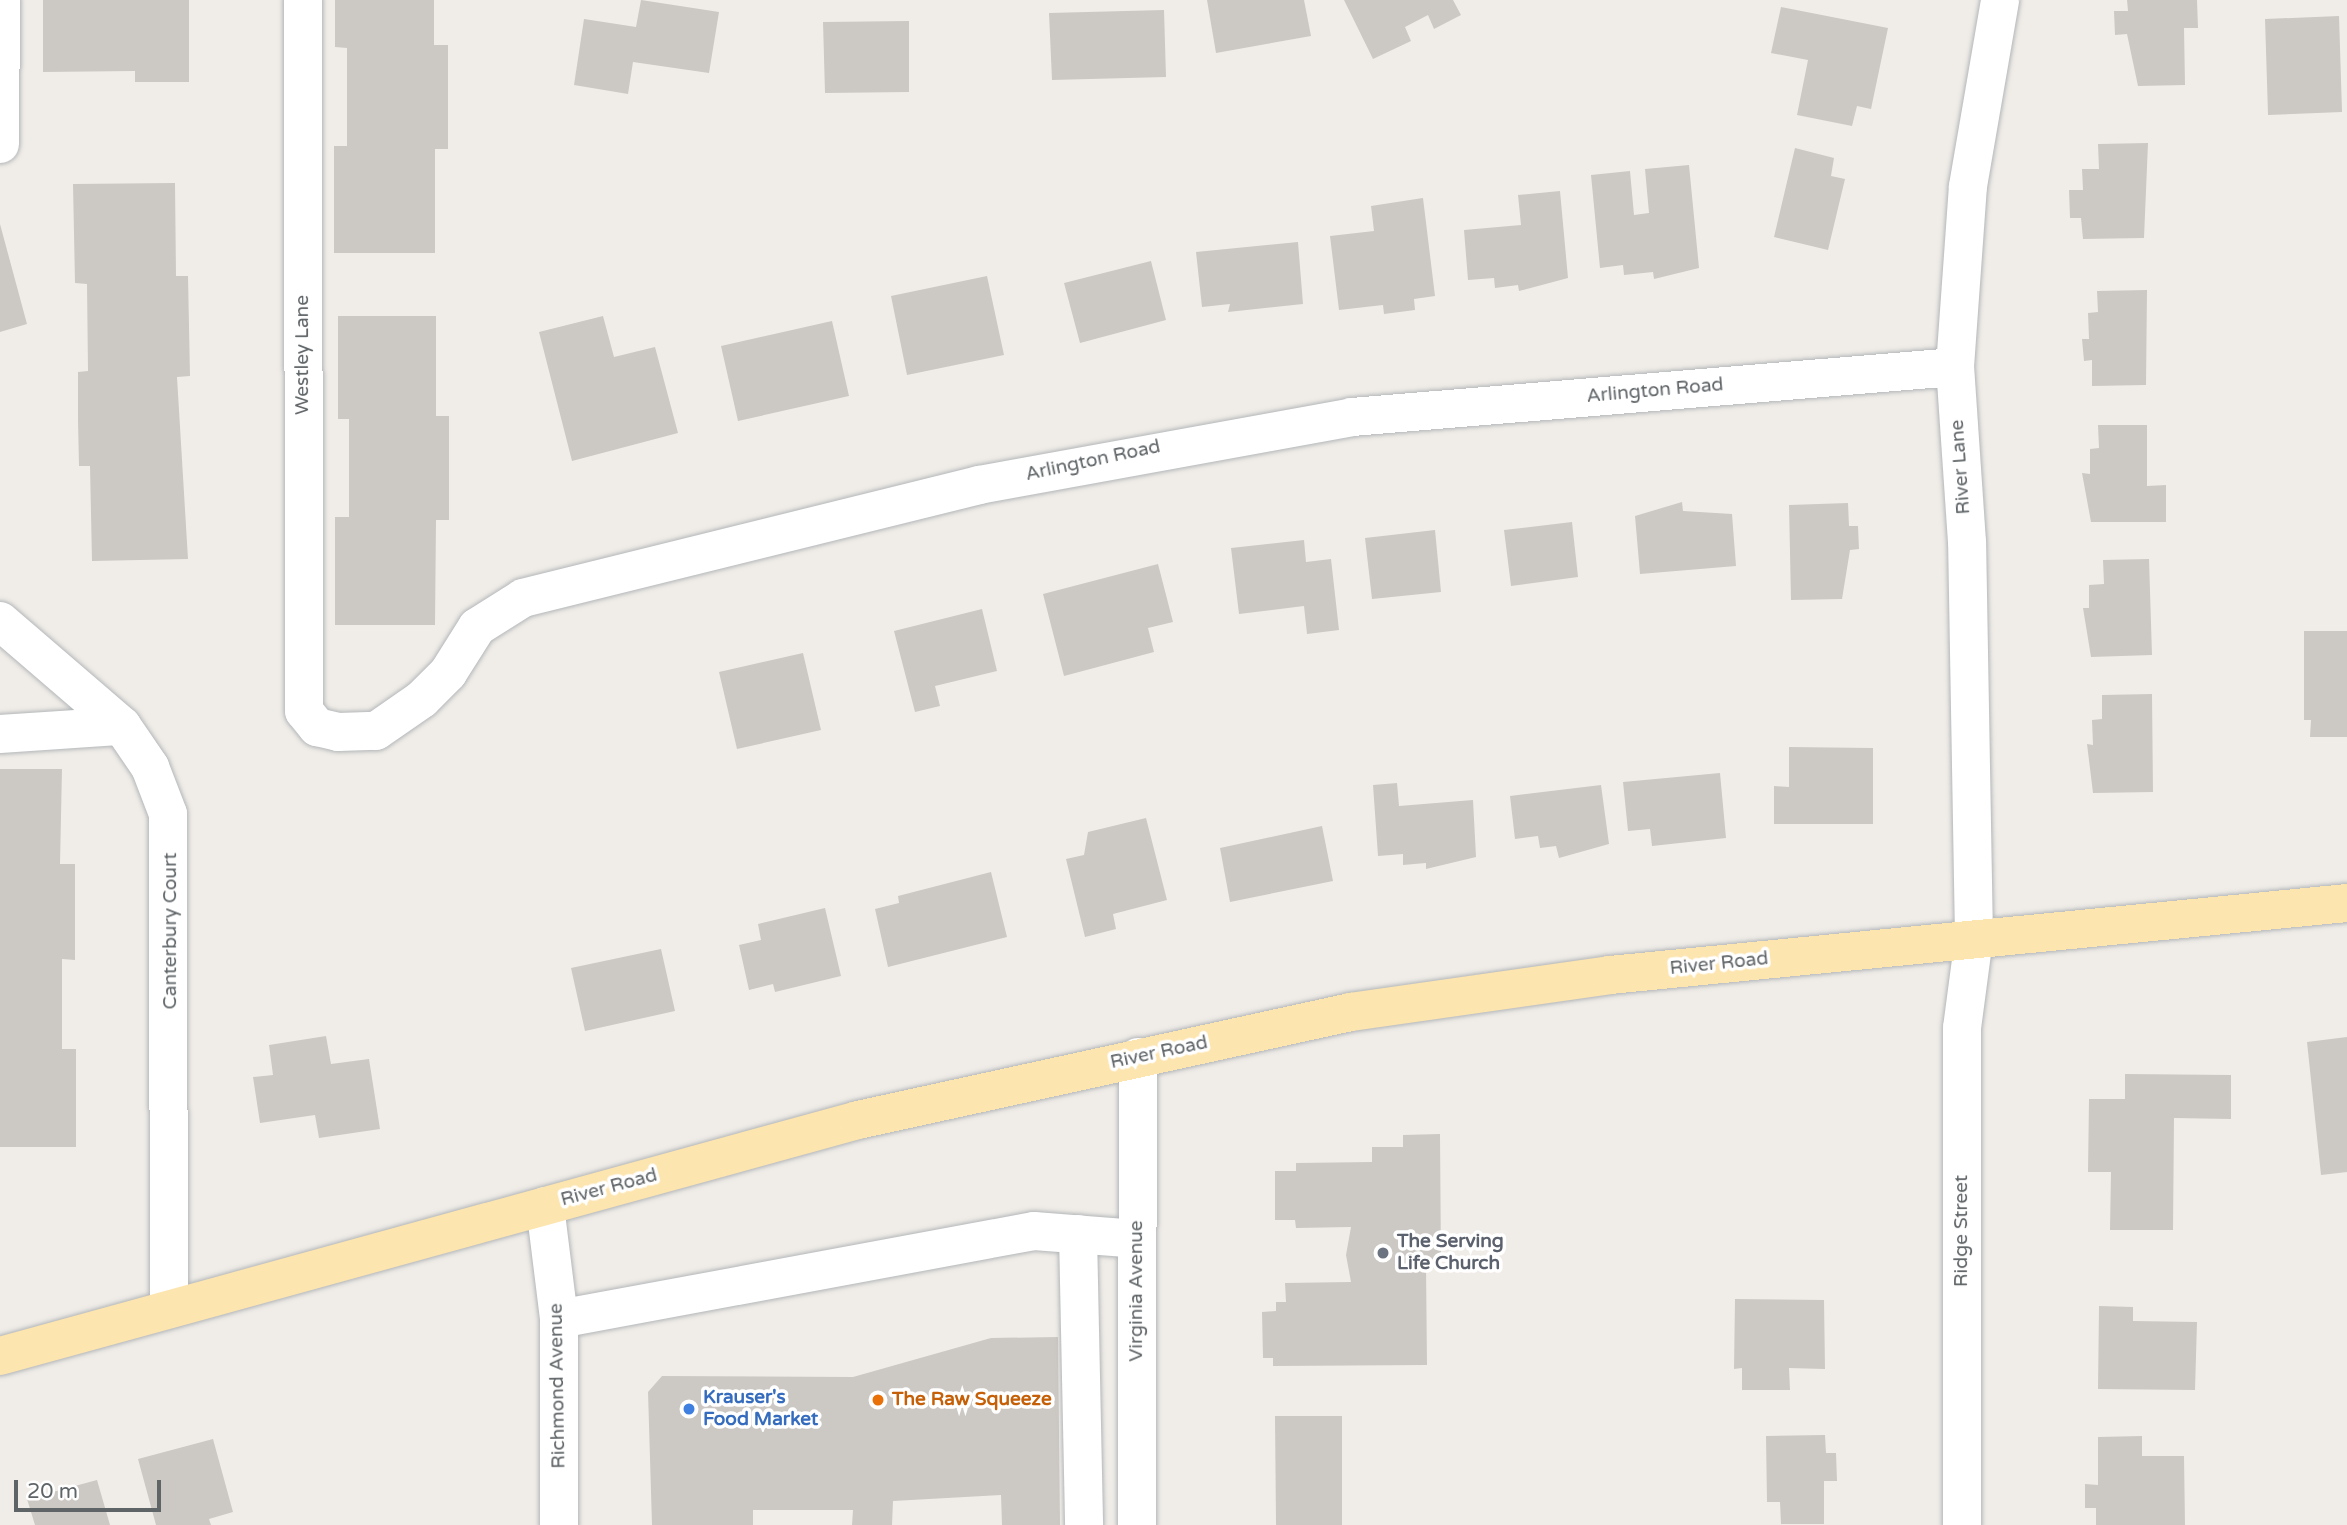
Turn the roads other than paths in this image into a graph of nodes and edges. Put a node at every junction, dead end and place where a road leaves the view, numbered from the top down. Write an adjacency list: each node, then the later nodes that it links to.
1 (1, 0): 4 (street)
2 (303, 0): 7 (street, Westley Lane)
3 (2000, 0): 5 (street, River Lane)
4 (0, 144)
5 (1955, 367): 7 (street, Arlington Road); 11 (street, River Lane)
6 (0, 621): 8 (street, Canterbury Court)
7 (304, 711)
8 (122, 726): 9 (street); 16 (street, Canterbury Court)
9 (0, 734)
10 (2347, 903): 11 (main road, River Road)
11 (1974, 938): 12 (main road, River Road); 22 (street, Ridge Street)
12 (1138, 1057): 13 (main road, River Road); 15 (street, Virginia Avenue)
13 (545, 1206): 16 (main road, River Road); 17 (street, Richmond Avenue)
14 (1078, 1234): 15 (street); 17 (street); 20 (street)
15 (1137, 1239): 21 (street, Virginia Avenue)
16 (169, 1310): 18 (main road, River Road)
17 (559, 1319): 19 (street, Richmond Avenue)
18 (0, 1356)
19 (559, 1525)
20 (1084, 1525)
21 (1137, 1525)
22 (1962, 1525)

